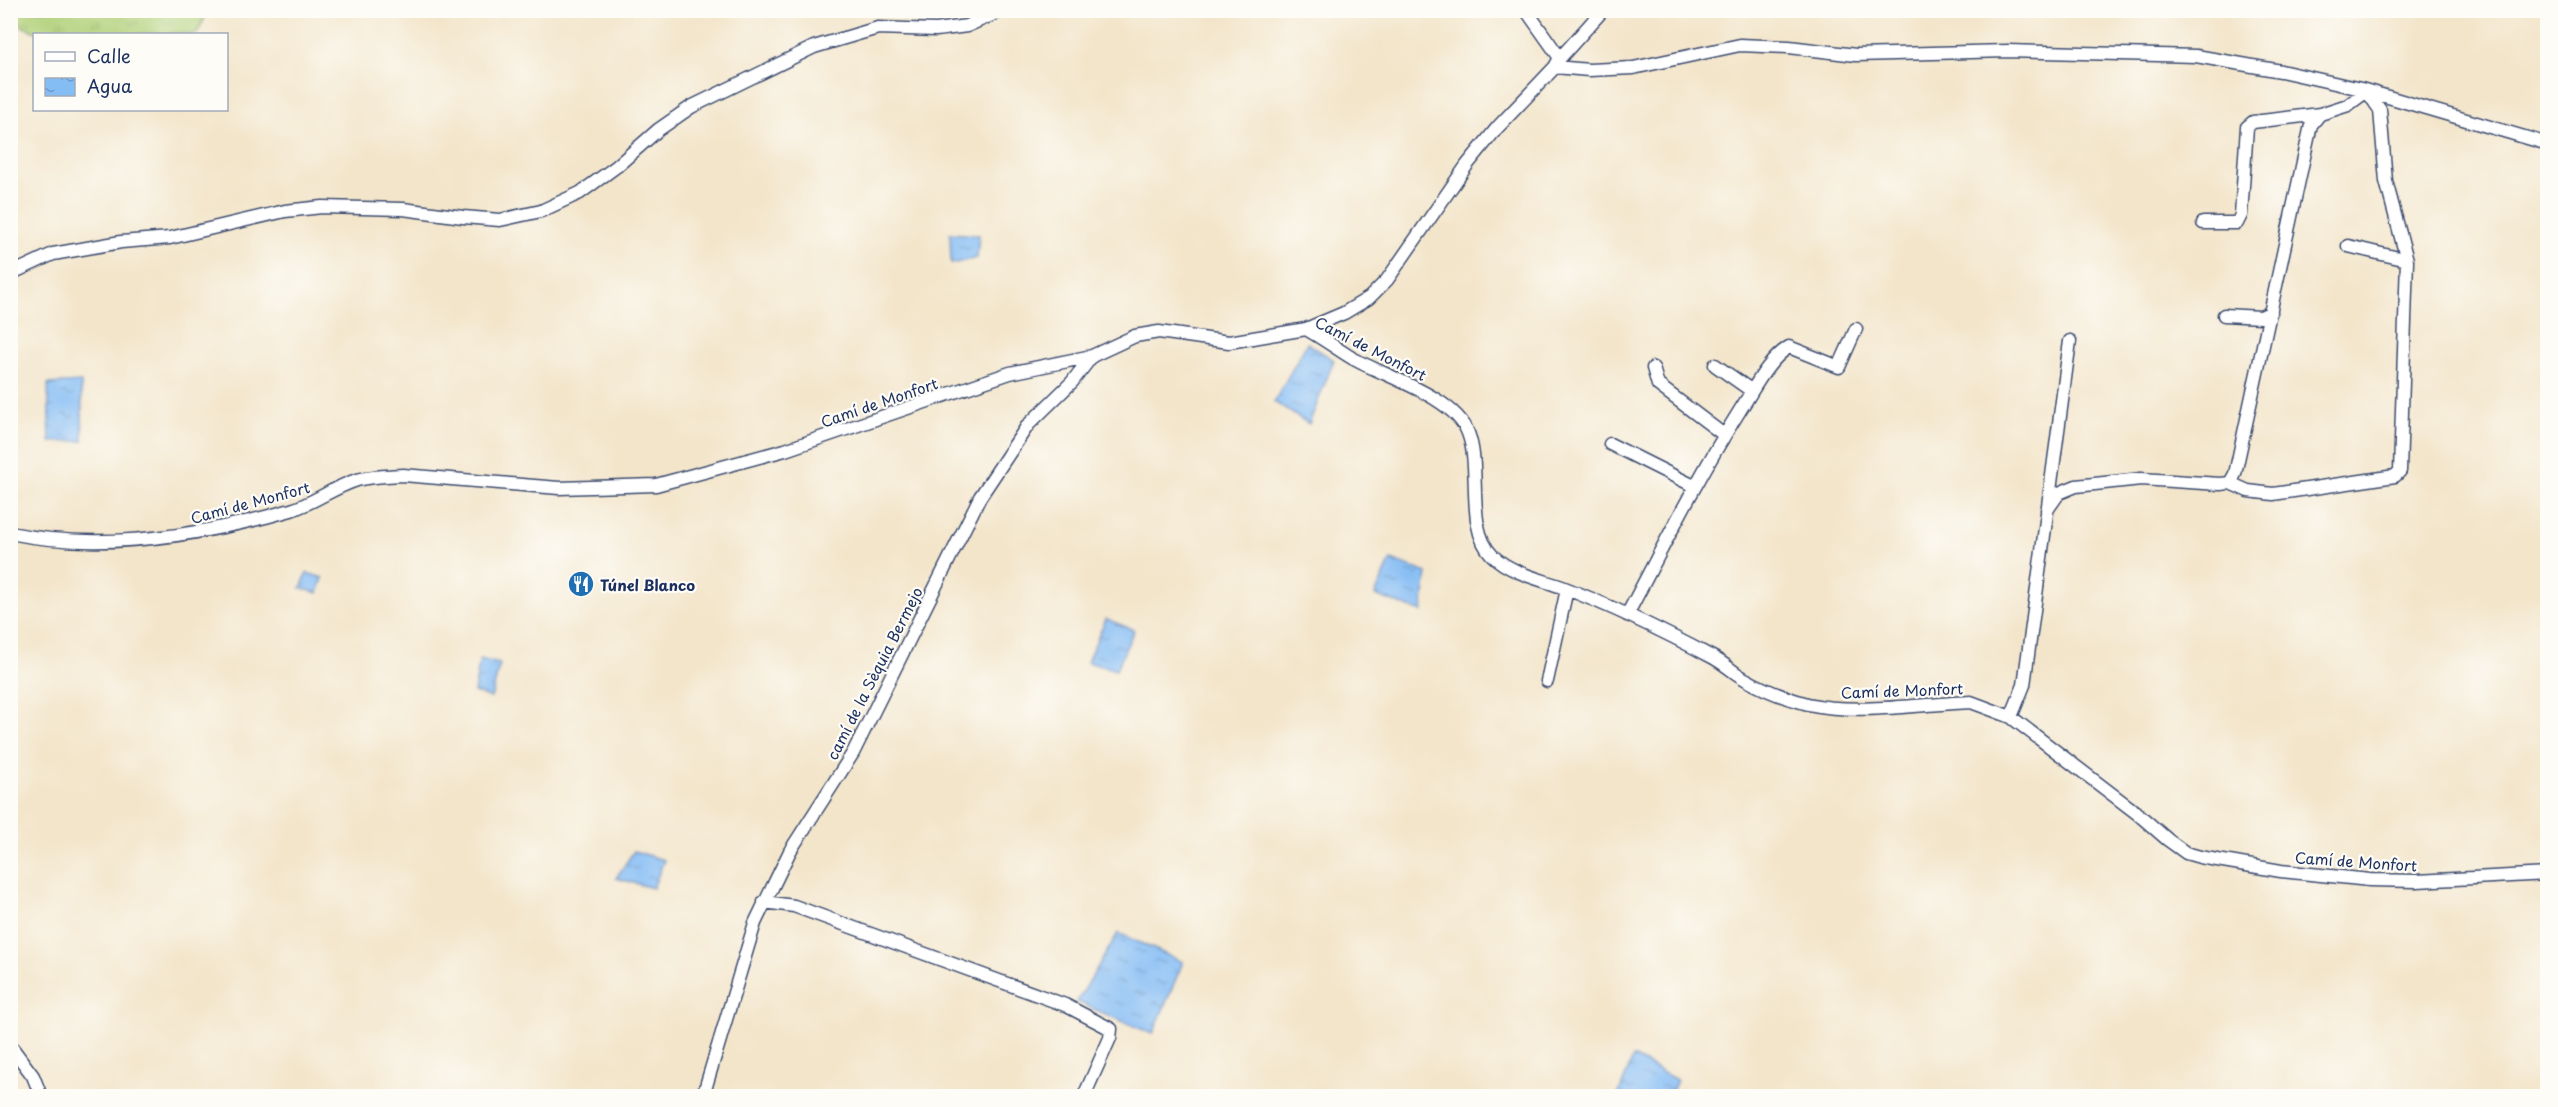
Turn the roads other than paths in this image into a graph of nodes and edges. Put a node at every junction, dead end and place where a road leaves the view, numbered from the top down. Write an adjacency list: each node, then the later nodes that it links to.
1 (1003, 10): 11 (street)
2 (1526, 10): 4 (street)
3 (1603, 10): 4 (street)
4 (1557, 62): 5 (street); 14 (street)
5 (2367, 91): 6 (street); 7 (street); 10 (street)
6 (2320, 114): 8 (street); 12 (street)
7 (2547, 144)
8 (2203, 223)
9 (2348, 246): 10 (street)
10 (2407, 260): 23 (street)
11 (10, 274)
12 (2271, 312): 13 (street); 23 (street)
13 (2224, 315)
14 (1306, 329): 17 (street, Camí de Monfort); 27 (street, Camí de Monfort)
15 (1856, 330): 20 (street)
16 (2070, 341): 25 (street)
17 (1092, 356): 26 (street, Camí de Monfort); 32 (street, camí de la Sèquia Bermejo)
18 (1715, 365): 20 (street)
19 (1653, 368): 21 (street)
20 (1752, 391): 21 (street)
21 (1724, 435): 24 (street)
22 (1610, 444): 24 (street)
23 (2230, 483): 25 (street)
24 (1694, 486): 28 (street)
25 (2047, 510): 30 (street)
26 (10, 533)
27 (1567, 589): 28 (street, Camí de Monfort); 29 (street)
28 (1627, 615): 30 (street, Camí de Monfort)
29 (1547, 681)
30 (2011, 717): 31 (street, Camí de Monfort)
31 (2547, 874)
32 (764, 902): 35 (street, camí de la Sèquia Bermejo); 36 (street)
33 (10, 1046): 34 (street)
34 (42, 1096)
35 (703, 1096)
36 (1084, 1096)

